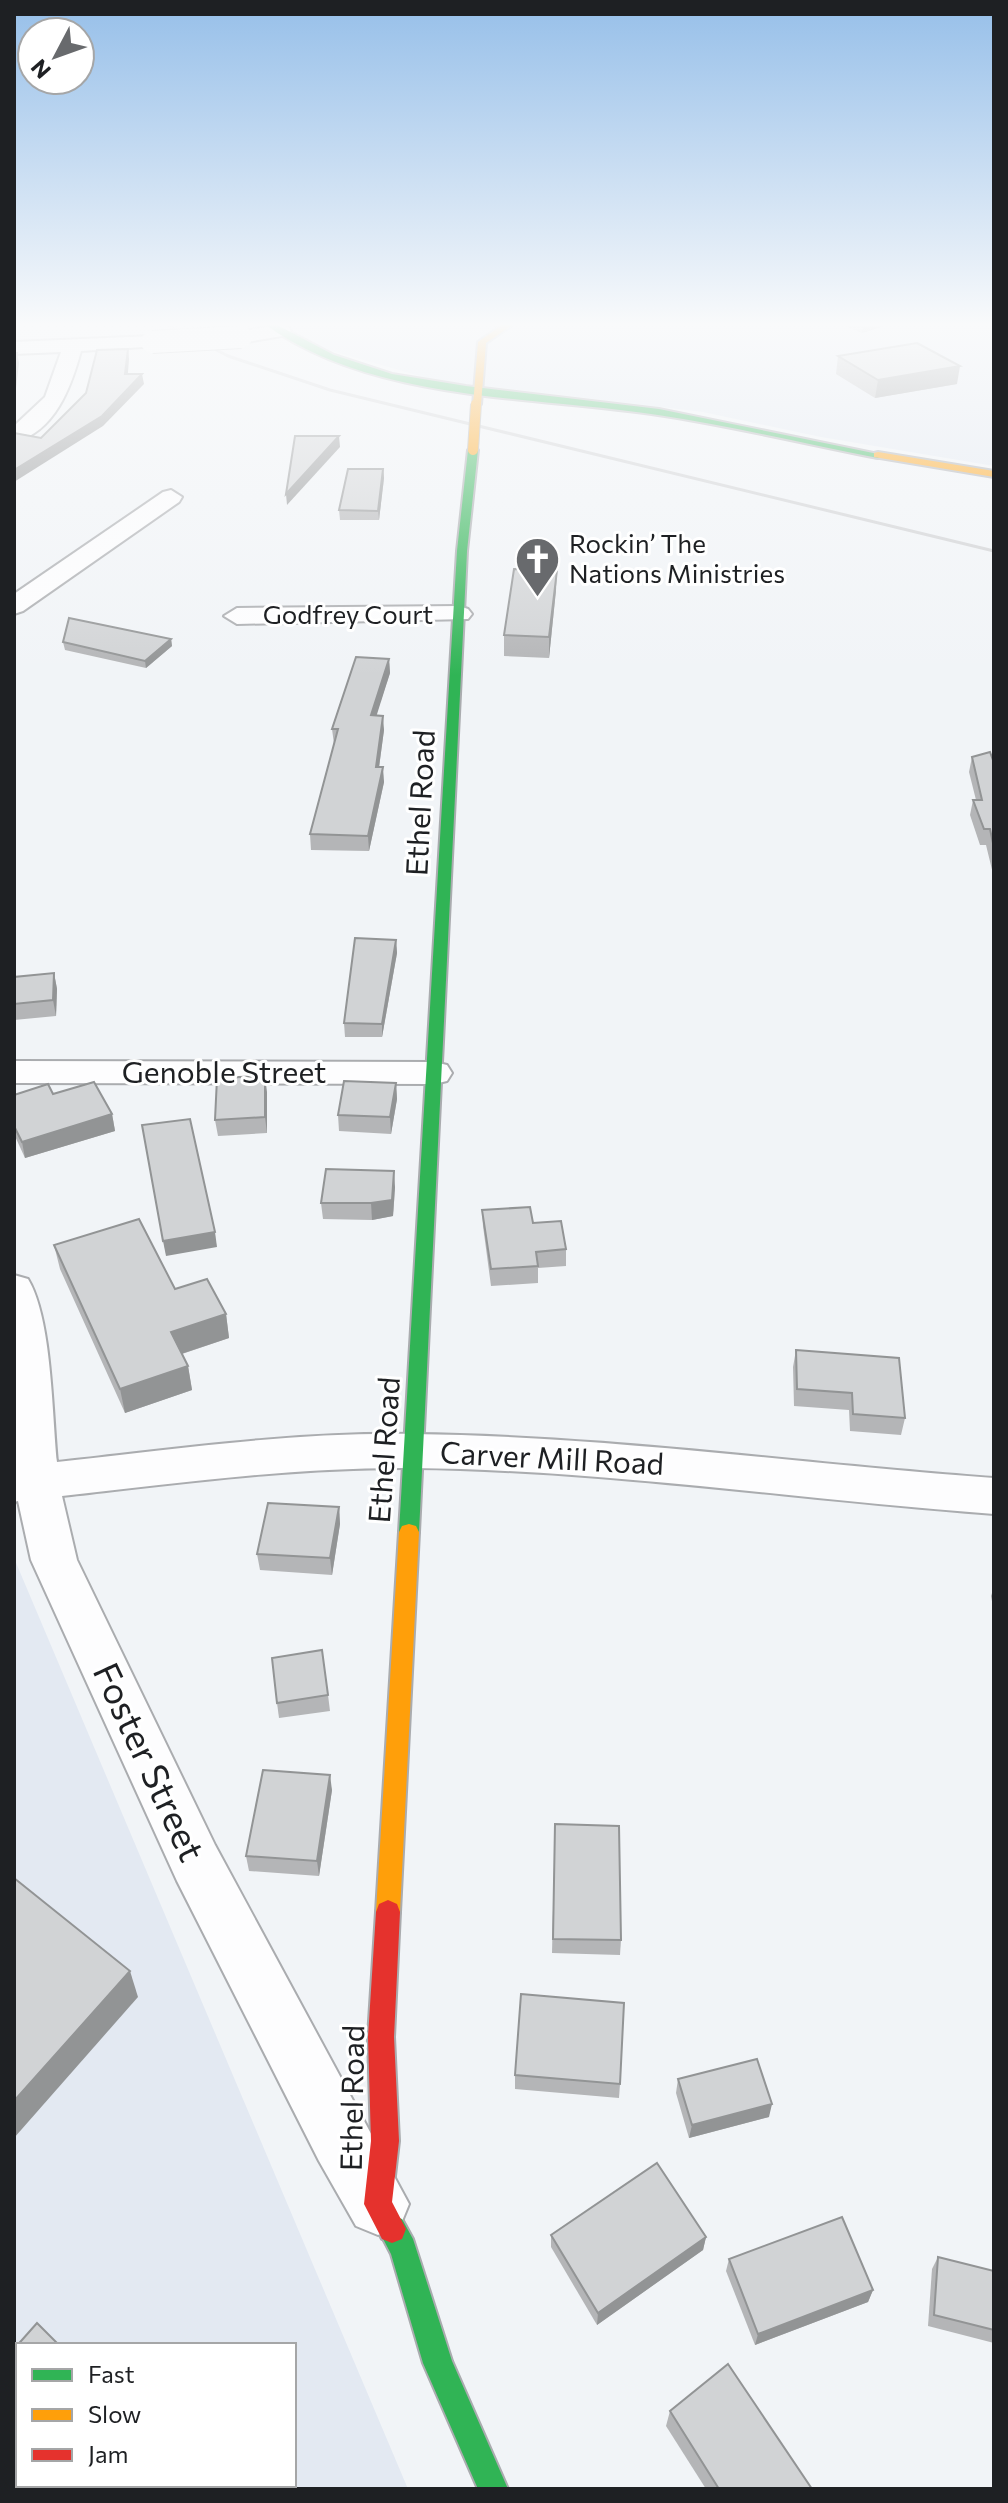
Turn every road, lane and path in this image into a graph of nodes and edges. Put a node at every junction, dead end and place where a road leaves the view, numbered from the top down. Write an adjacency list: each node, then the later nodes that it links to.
1 (473, 442): 6 (street, Ethel Road, bridge)
2 (804, 442): 3 (street)
3 (994, 474)
4 (171, 497): 5 (street)
5 (14, 606)
6 (459, 614): 7 (street, Godfrey Court); 9 (street, Ethel Road)
7 (237, 616)
8 (14, 1072): 9 (street, Genoble Street)
9 (434, 1073): 11 (street, Ethel Road)
10 (14, 1289): 12 (street, Foster Street)
11 (412, 1451): 12 (street, Carver Mill Road); 13 (street, Carver Mill Road); 14 (street, Ethel Road)
12 (25, 1483): 14 (street, Foster Street)
13 (994, 1496)
14 (378, 2204): 15 (street, Ethel Road)
15 (493, 2489)

